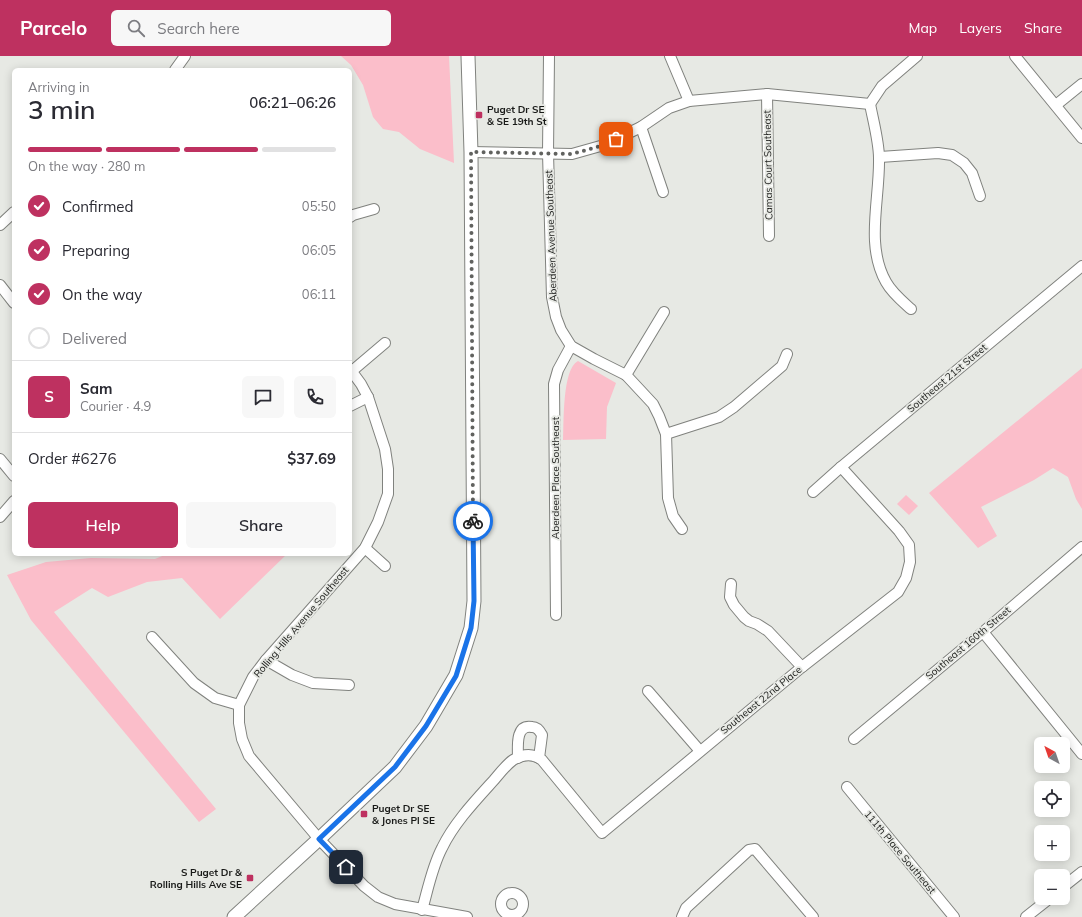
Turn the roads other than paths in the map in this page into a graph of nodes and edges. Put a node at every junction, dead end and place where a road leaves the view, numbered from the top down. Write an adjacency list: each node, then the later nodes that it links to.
1 (185, 56): 7 (street)
2 (468, 56): 15 (street)
3 (549, 56): 16 (street, Aberdeen Avenue Southeast)
4 (670, 56): 10 (street)
5 (917, 56): 11 (street)
6 (1015, 56): 12 (street)
7 (176, 68)
8 (1082, 84): 12 (street)
9 (767, 94): 10 (street); 11 (street); 24 (street, Camas Court Southeast)
10 (689, 101): 13 (street)
11 (870, 104): 17 (street)
12 (1056, 105): 14 (street)
13 (641, 127): 16 (street); 18 (street)
14 (1082, 138)
15 (471, 152): 16 (street); 64 (street)
16 (548, 153): 31 (street, Aberdeen Avenue Southeast)
17 (880, 157): 19 (street); 28 (street)
18 (663, 192)
19 (980, 196)
20 (374, 209): 22 (street)
21 (12, 214): 23 (street)
22 (352, 216)
23 (0, 225)
24 (769, 236)
25 (1082, 266): 40 (street, Southeast 21st Street)
26 (0, 285): 27 (street)
27 (12, 300)
28 (911, 309)
29 (664, 312): 35 (street)
30 (385, 343): 33 (street)
31 (571, 346): 35 (street, Aberdeen Avenue Southeast); 50 (street, Aberdeen Place Southeast)
32 (787, 354): 38 (street)
33 (352, 369)
34 (352, 371): 36 (street, Rolling Hills Avenue Southeast)
35 (626, 375): 38 (street, Aberdeen Avenue Southeast)
36 (368, 397): 37 (street); 47 (street, Rolling Hills Avenue Southeast)
37 (352, 405)
38 (666, 434): 45 (street, Aberdeen Avenue Southeast)
39 (0, 459): 41 (street)
40 (841, 467): 42 (street, Southeast 21st Street); 54 (street, Southeast 22nd Place)
41 (12, 474)
42 (813, 492)
43 (12, 504): 44 (street)
44 (0, 517)
45 (682, 529)
46 (1082, 547): 51 (street, Southeast 160th Street)
47 (365, 548): 48 (street); 53 (street, Rolling Hills Avenue Southeast)
48 (385, 566)
49 (731, 584): 54 (street)
50 (556, 614)
51 (983, 632): 58 (street, Southeast 160th Street); 60 (street)
52 (152, 637): 57 (street)
53 (266, 660): 55 (street); 57 (street, Rolling Hills Avenue Southeast)
54 (802, 667): 59 (street, Southeast 22nd Place)
55 (349, 685)
56 (648, 691): 59 (street)
57 (239, 705): 64 (street)
58 (854, 739)
59 (700, 751): 62 (street, Southeast 22nd Place)
60 (1082, 754)
61 (522, 756): 62 (street); 62 (street); 68 (street)
62 (539, 758)
63 (847, 787): 74 (street, 111th Place Southeast)
64 (319, 839): 68 (street); 70 (street)
65 (1082, 872): 66 (street)
66 (1070, 881)
67 (1042, 905): 69 (street)
68 (422, 910): 71 (street)
69 (1030, 916)
70 (234, 917)
71 (467, 917)
72 (682, 917): 73 (street)
73 (813, 917)
74 (954, 917)

